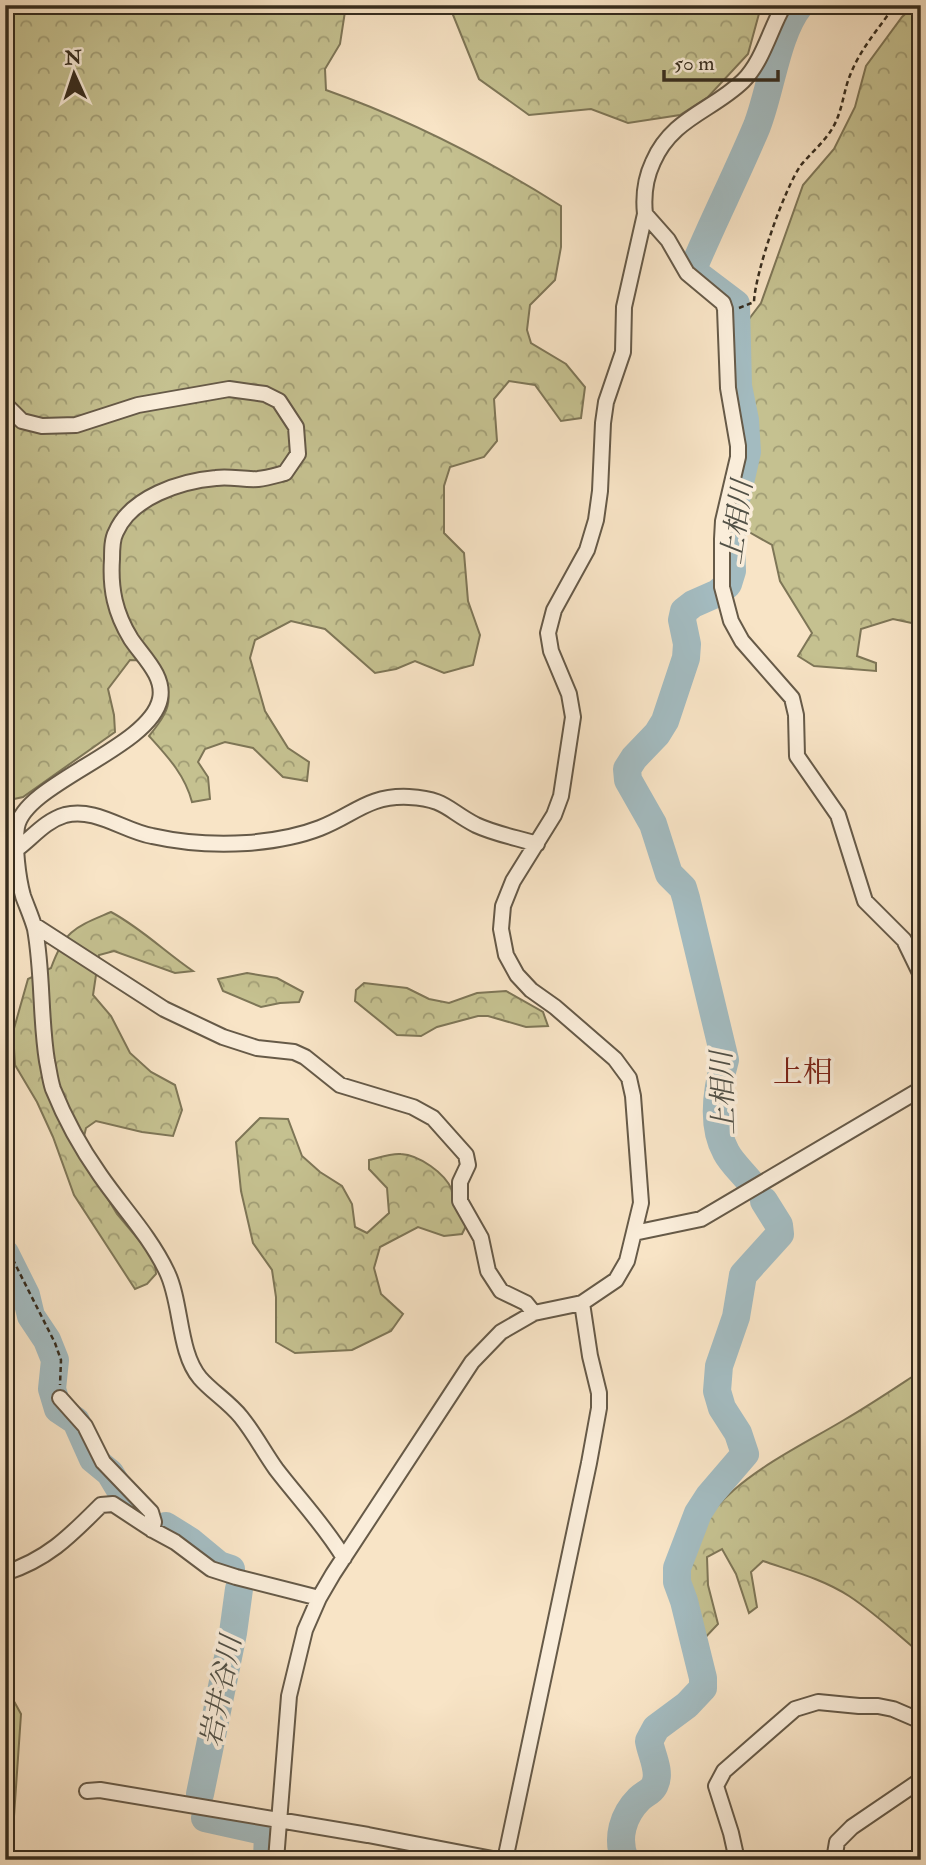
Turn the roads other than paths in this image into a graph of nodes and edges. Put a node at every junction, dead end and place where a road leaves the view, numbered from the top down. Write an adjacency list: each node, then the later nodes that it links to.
1 (784, 5): 2 (street)
2 (645, 214): 4 (street); 7 (street)
3 (5, 404): 5 (street)
4 (537, 844): 5 (street); 9 (street)
5 (17, 849): 6 (street)
6 (34, 925): 11 (street); 14 (street)
7 (921, 975)
8 (920, 1090): 9 (street)
9 (634, 1233): 10 (street)
10 (582, 1303): 11 (street); 23 (street)
11 (534, 1313): 14 (street)
12 (60, 1398): 13 (street)
13 (152, 1530): 15 (street); 16 (street)
14 (344, 1558): 16 (street)
15 (5, 1573)
16 (319, 1598): 20 (street)
17 (921, 1721): 24 (street)
18 (921, 1780): 25 (street)
19 (87, 1791): 20 (street)
20 (279, 1821): 21 (street); 22 (street)
21 (276, 1860)
22 (498, 1860)
23 (505, 1860)
24 (737, 1860)
25 (834, 1860)

